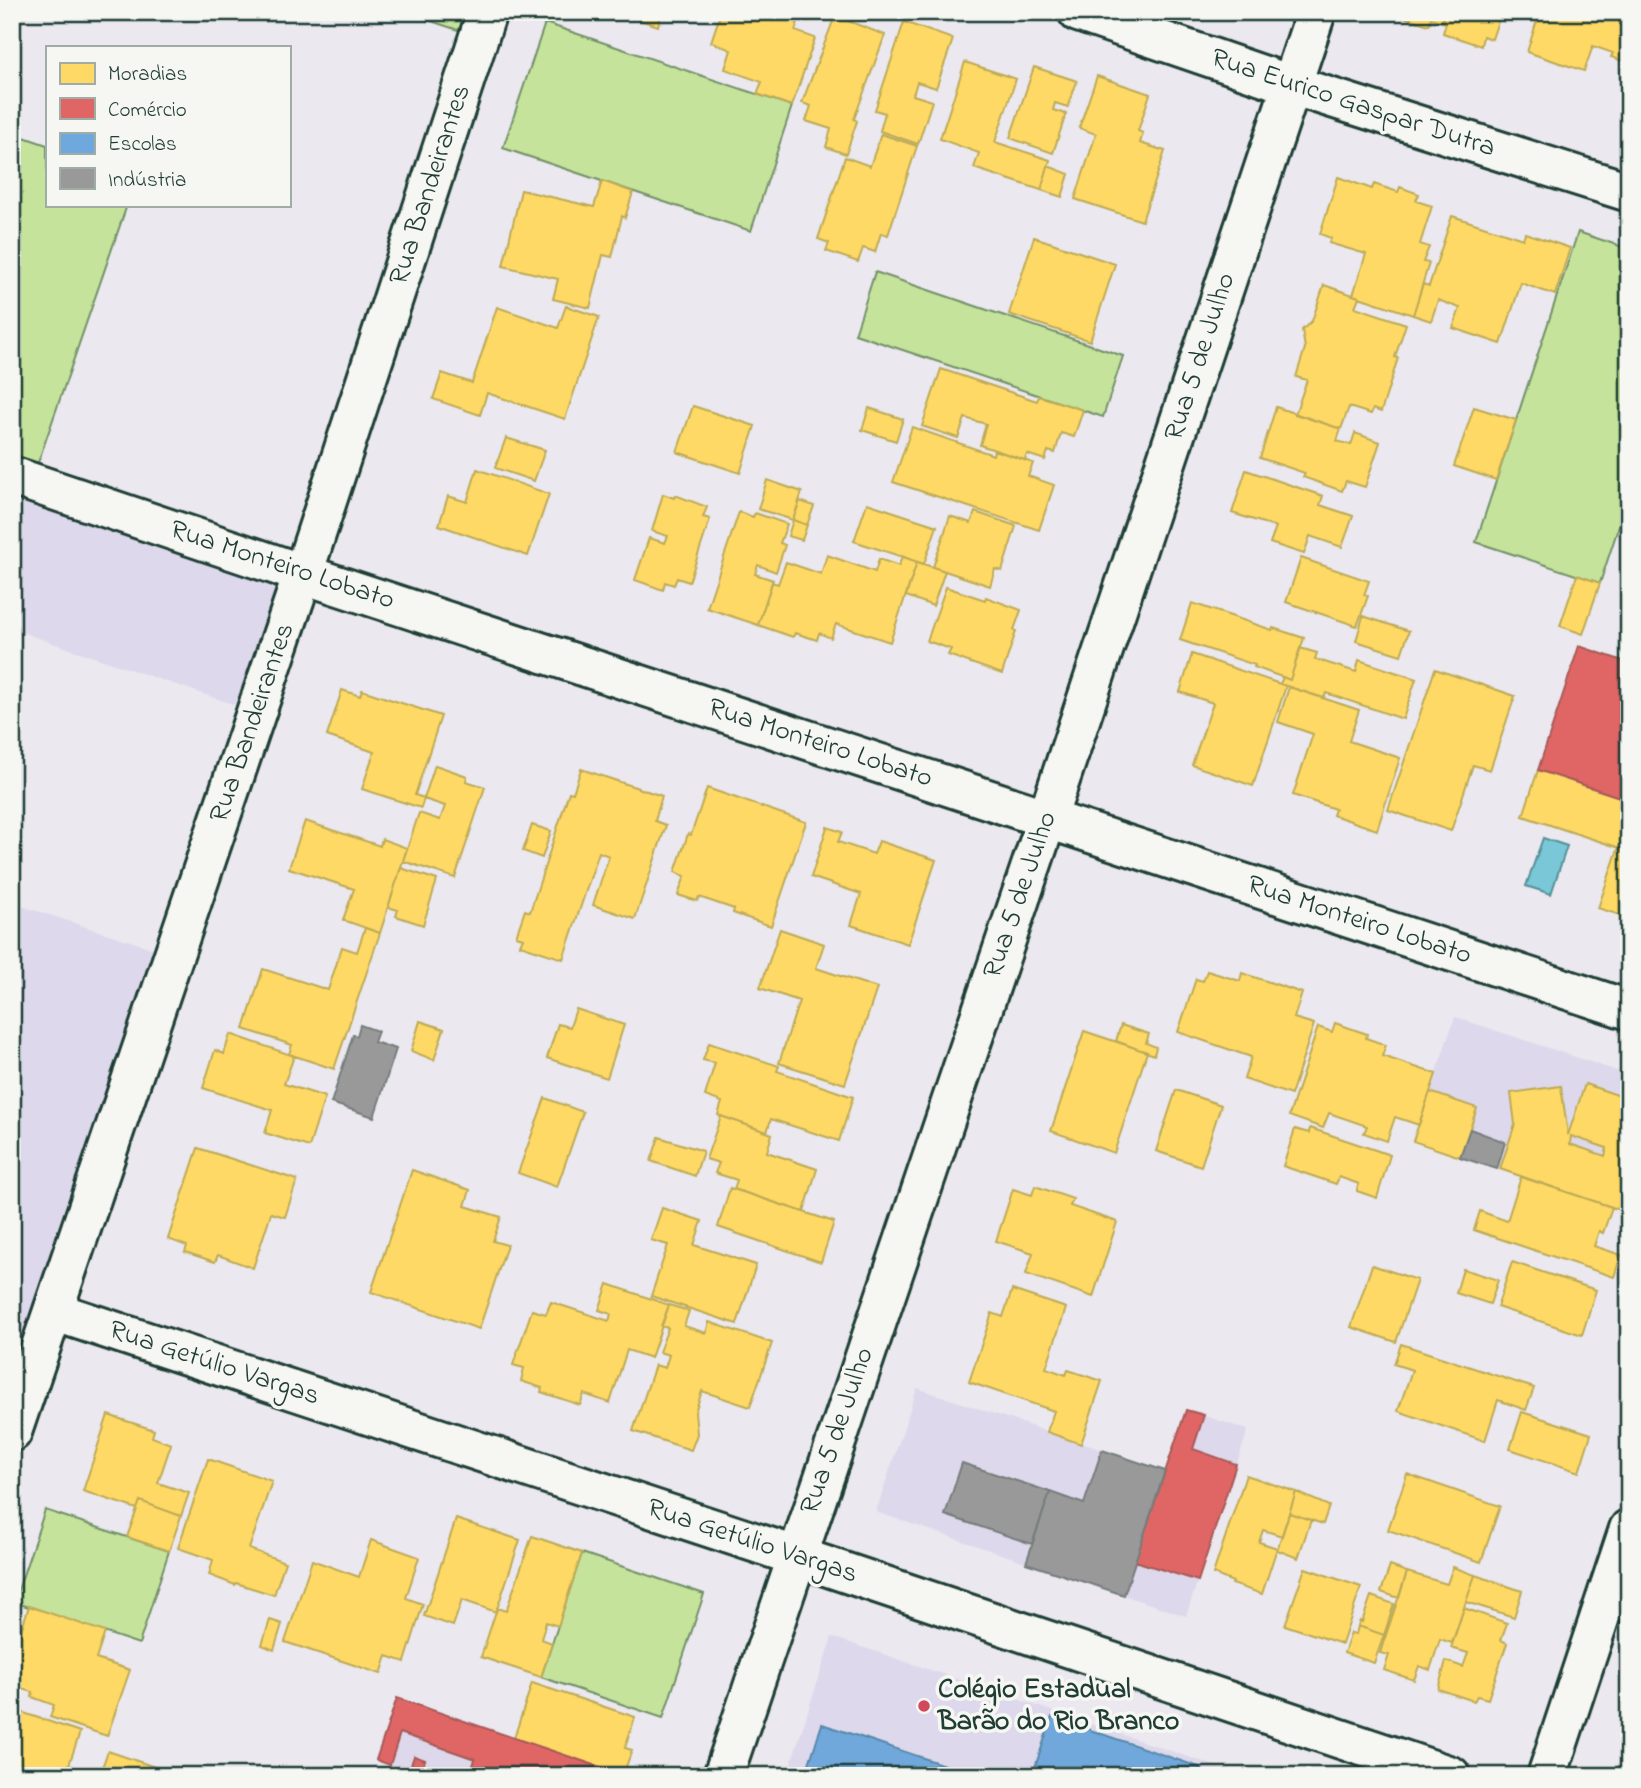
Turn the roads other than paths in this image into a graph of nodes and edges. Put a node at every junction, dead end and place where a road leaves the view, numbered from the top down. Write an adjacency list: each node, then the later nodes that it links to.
1 (487, 12): 7 (street, Rua Bandeirantes)
2 (1077, 12): 4 (street, Rua Eurico Gaspar Dutra)
3 (1316, 12): 4 (street, Rua 5 de Julho)
4 (1292, 85): 5 (street, Rua Eurico Gaspar Dutra); 8 (street, Rua 5 de Julho)
5 (1629, 192)
6 (12, 476): 7 (street, Rua Monteiro Lobato)
7 (303, 574): 8 (street, Rua Monteiro Lobato); 10 (street, Rua Bandeirantes)
8 (1047, 819): 9 (street, Rua Monteiro Lobato); 13 (street, Rua 5 de Julho)
9 (1629, 1010)
10 (53, 1311): 11 (street, Rua Bandeirantes); 13 (street, Rua Getúlio Vargas)
11 (12, 1432)
12 (1629, 1529): 16 (street)
13 (796, 1556): 14 (street, Rua 5 de Julho); 15 (street, Rua Getúlio Vargas)
14 (723, 1776)
15 (1451, 1776)
16 (1547, 1776)

